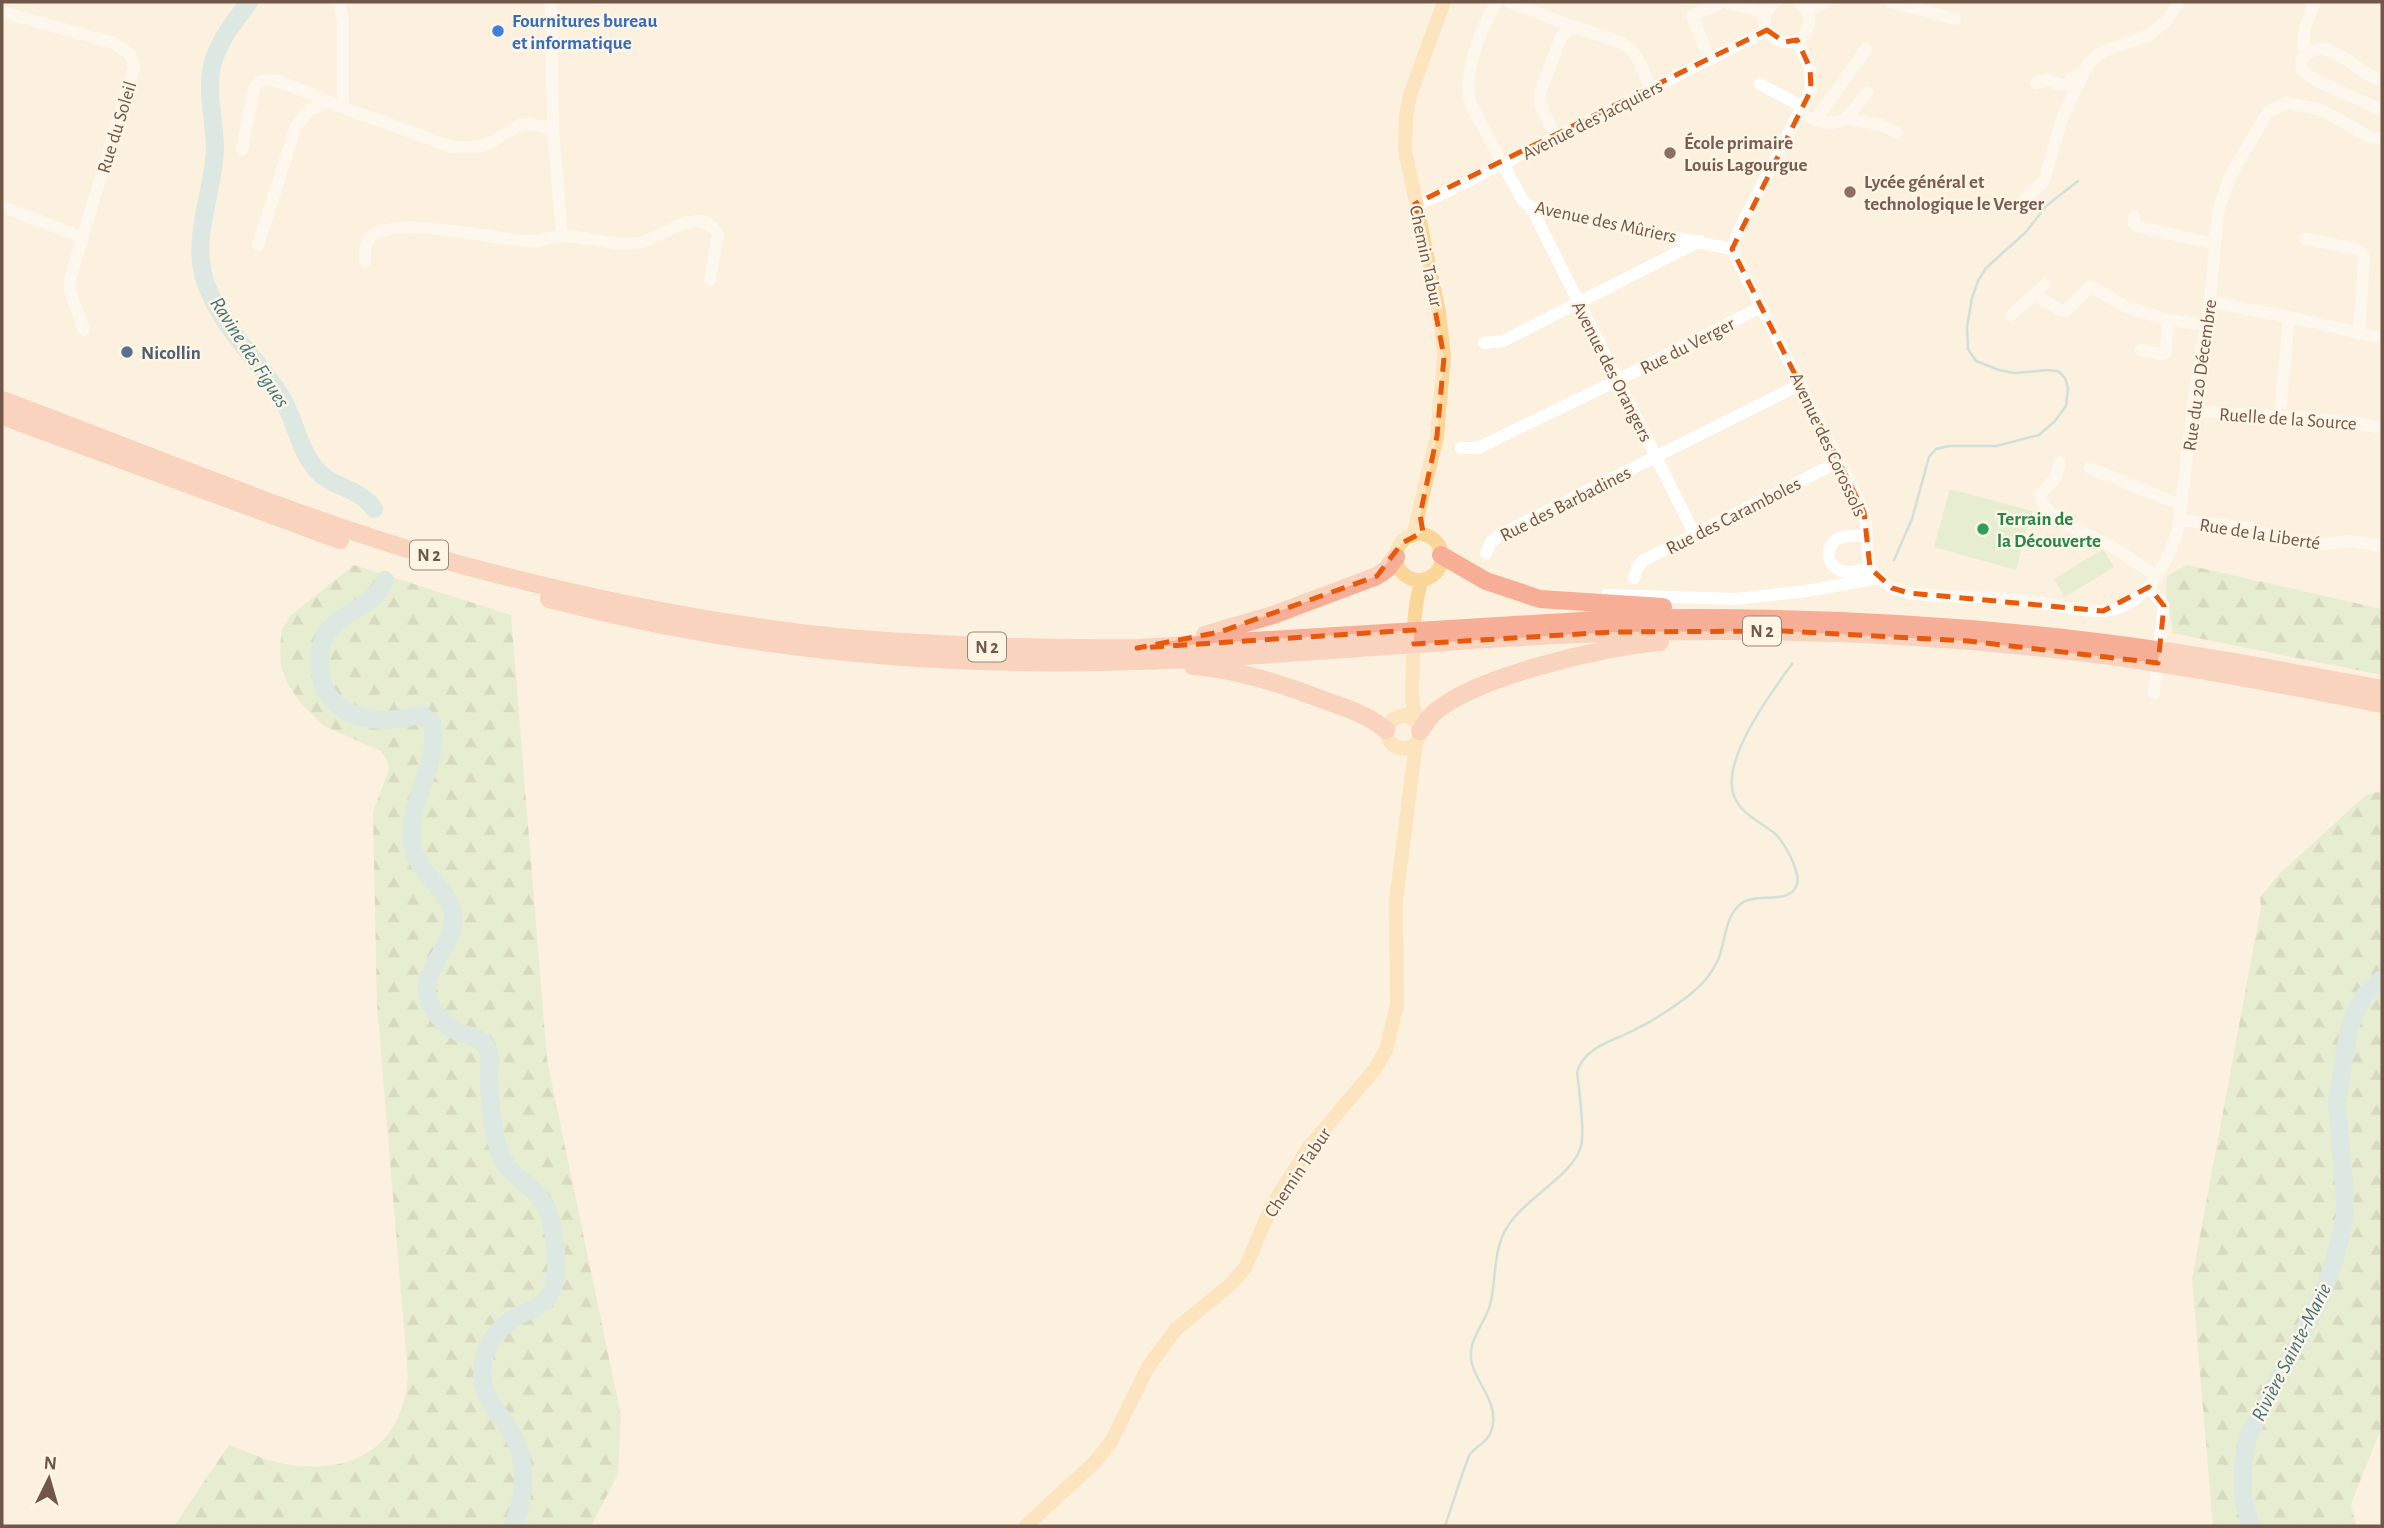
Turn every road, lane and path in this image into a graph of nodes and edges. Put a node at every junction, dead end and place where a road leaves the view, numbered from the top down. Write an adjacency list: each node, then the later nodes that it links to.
1 (338, 2): 29 (street)
2 (551, 2): 34 (street)
3 (1444, 2): 40 (main road, Chemin Tabur)
4 (1496, 2): 39 (street, Avenue des Mûriers)
5 (1509, 2): 16 (street)
6 (1723, 2): 14 (street); 21 (street)
7 (1775, 2): 14 (street)
8 (1826, 2): 12 (street)
9 (1889, 2): 15 (street)
10 (2179, 2): 22 (street)
11 (2314, 2): 20 (street)
12 (1803, 6): 18 (street)
13 (2, 12): 46 (street, Rue du Soleil)
14 (1766, 13): 17 (street)
15 (1955, 19)
16 (1578, 28): 26 (street); 36 (street)
17 (1767, 30): 18 (street); 21 (street, Avenue des Jacquiers)
18 (1797, 40): 30 (street)
19 (1866, 49): 33 (street)
20 (2306, 53): 23 (street); 31 (street)
21 (1710, 60): 26 (street, Avenue des Jacquiers)
22 (2081, 76): 24 (street); 41 (street)
23 (2382, 81)
24 (2036, 83)
25 (1760, 85): 30 (street)
26 (1651, 89): 36 (street, Avenue des Jacquiers)
27 (1867, 92): 32 (street)
28 (328, 102): 29 (street); 38 (street); 50 (street)
29 (343, 106): 34 (street)
30 (1801, 110): 33 (street); 51 (street)
31 (2382, 110)
32 (1845, 118): 33 (street); 35 (street)
33 (1815, 120)
34 (553, 129): 45 (street)
35 (1897, 133)
36 (1556, 138): 39 (street, Avenue des Jacquiers)
37 (2382, 139): 49 (street, Rue du 20 Décembre)
38 (242, 149)
39 (1502, 163): 40 (street, Avenue des Jacquiers); 43 (street, Avenue des Mûriers)
40 (1415, 204): 83 (main road, Chemin Tabur)
41 (2020, 204)
42 (2, 206): 46 (street)
43 (1531, 207): 48 (street, Avenue des Mûriers); 57 (street, Avenue des Orangers)
44 (2134, 216): 49 (street)
45 (562, 236): 52 (street); 53 (street)
46 (81, 237): 63 (street, Rue du Soleil)
47 (2305, 239): 64 (street)
48 (1700, 242): 51 (street, Avenue des Mûriers); 57 (street)
49 (2215, 244): 56 (street, Rue du 20 Décembre)
50 (258, 245)
51 (1732, 249): 58 (street, Avenue des Corossols)
52 (365, 261)
53 (710, 280)
54 (2045, 284): 55 (street)
55 (2035, 295): 59 (street); 61 (street)
56 (2210, 302): 60 (street); 62 (street, Rue du 20 Décembre)
57 (1579, 304): 66 (street); 68 (street, Avenue des Orangers)
58 (1761, 307): 68 (street, Rue du Verger); 69 (street, Avenue des Corossols)
59 (2011, 316)
60 (2289, 317): 64 (street); 71 (street)
61 (2169, 320): 62 (street); 67 (street)
62 (2205, 325): 72 (street, Rue du 20 Décembre)
63 (84, 330)
64 (2359, 334): 65 (street)
65 (2382, 338)
66 (1485, 343)
67 (2141, 350)
68 (1618, 380): 75 (street, Rue du Verger); 76 (street, Avenue des Orangers)
69 (1801, 384): 76 (street, Rue des Barbadines); 77 (street, Avenue des Corossols)
70 (2, 400): 97 (highway, N 2)
71 (2281, 404)
72 (2193, 411): 74 (street, Ruelle de la Source); 80 (street, Rue du 20 Décembre)
73 (2, 416): 97 (highway, N 2)
74 (2382, 428)
75 (1461, 448)
76 (1656, 456): 82 (street, Avenue des Orangers); 86 (street, Rue des Barbadines)
77 (1840, 461): 82 (street, Rue des Caramboles); 84 (street, Avenue des Corossols)
78 (2060, 462): 93 (street)
79 (2091, 468): 80 (street)
80 (2181, 505): 81 (street, Rue du 20 Décembre)
81 (2180, 520): 85 (street, Rue de la Liberté); 93 (street, Rue du 20 Décembre)
82 (1695, 535): 90 (street, Rue des Caramboles)
83 (1418, 536): 87 (main road); 88 (main road)
84 (1866, 536): 89 (street, Avenue des Corossols); 89 (street)
85 (2382, 546)
86 (1486, 553)
87 (1441, 555): 91 (main road); 94 (highway)
88 (1396, 556): 91 (main road); 97 (highway)
89 (1870, 568): 92 (street, Avenue des Corossols)
90 (1634, 578)
91 (1416, 579): 100 (main road, Chemin Tabur)
92 (1878, 579): 93 (street); 94 (street)
93 (2153, 582): 99 (street)
94 (1505, 589): 95 (highway)
95 (1782, 618): 97 (highway, N 2); 98 (highway, N 2)
96 (2052, 650): 97 (highway, N 2); 101 (highway, N 2); 103 (highway)
97 (1137, 655): 102 (highway)
98 (2382, 689)
99 (2154, 693)
100 (1412, 694): 102 (main road); 103 (main road, Chemin Tabur)
101 (2382, 704)
102 (1392, 731): 103 (main road); 103 (main road); 104 (main road, Chemin Tabur)
103 (1417, 732): 104 (main road, Chemin Tabur)
104 (1409, 792): 105 (main road, Chemin Tabur)
105 (1026, 1526)

